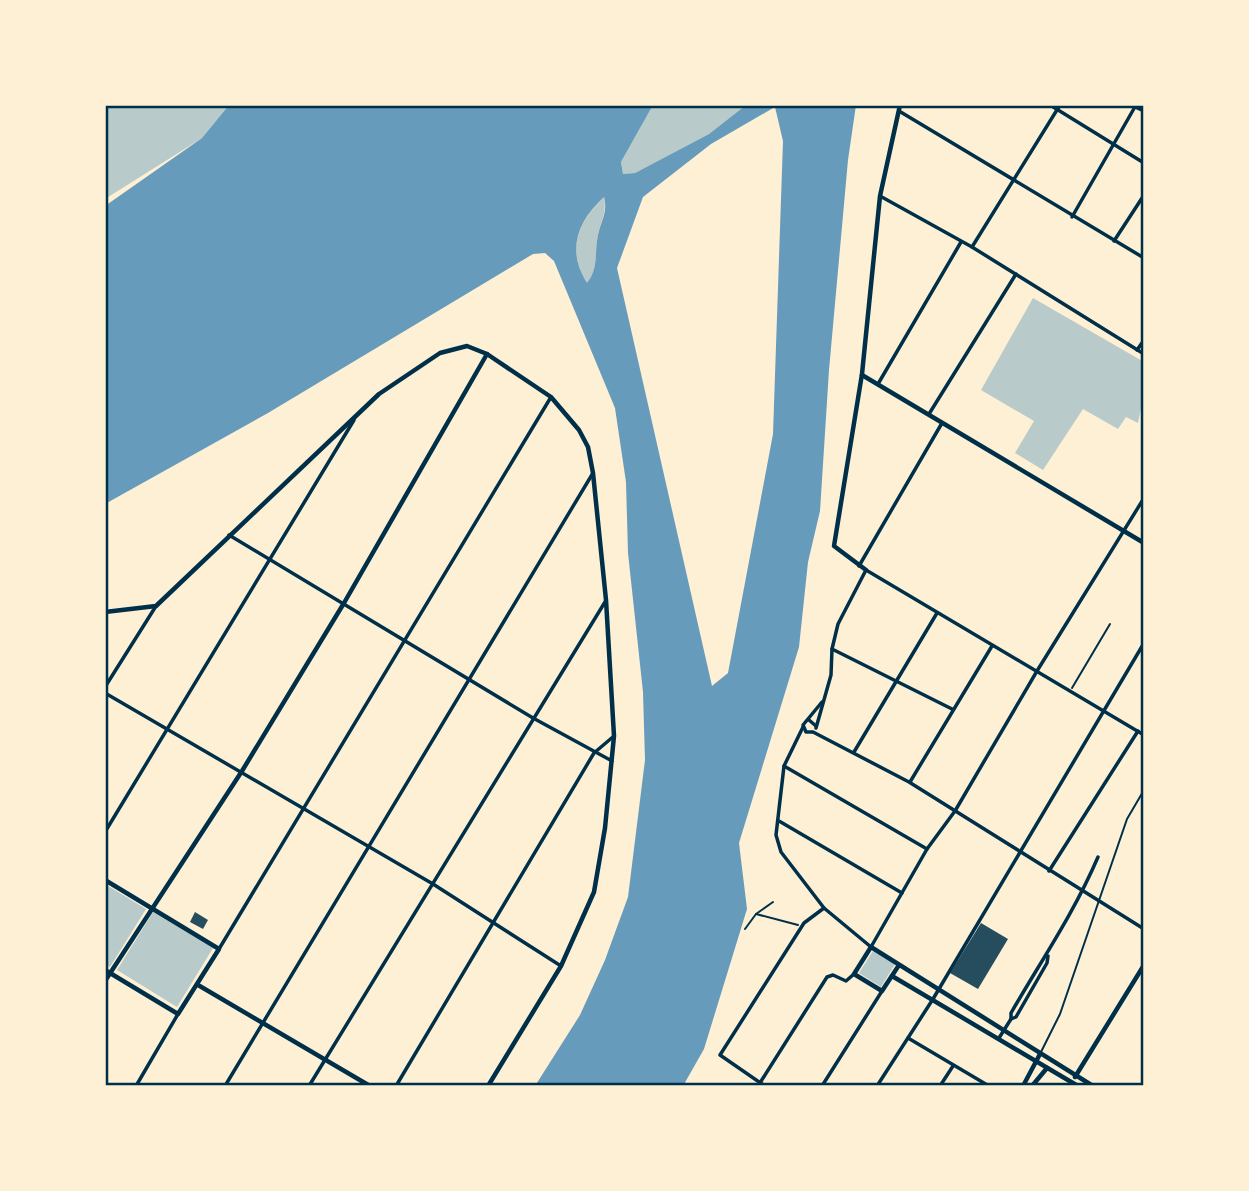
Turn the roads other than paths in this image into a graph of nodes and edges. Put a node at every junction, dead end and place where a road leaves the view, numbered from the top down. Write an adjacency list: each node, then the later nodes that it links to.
1 (1050, 105): 3 (street)
2 (1136, 106): 5 (street); 6 (street)
3 (1059, 107): 6 (street); 8 (street)
4 (900, 108): 8 (street); 10 (street)
5 (1144, 111)
6 (1113, 143): 7 (street); 11 (street)
7 (1144, 163)
8 (1014, 181): 11 (street); 14 (street)
9 (1144, 195): 12 (street)
10 (880, 196): 13 (street); 21 (street)
11 (1072, 217): 12 (street)
12 (1114, 241): 15 (street)
13 (961, 242): 14 (street); 22 (street)
14 (972, 247): 16 (street)
15 (1144, 258)
16 (1016, 274): 18 (street); 24 (street)
17 (1144, 340): 18 (street)
18 (1137, 350): 20 (street)
19 (487, 354): 23 (street); 25 (street); 36 (street)
20 (1144, 354)
21 (862, 374): 22 (street); 33 (street)
22 (878, 384): 24 (street)
23 (551, 397): 27 (street); 40 (street)
24 (929, 414): 26 (street)
25 (356, 415): 30 (street); 32 (street)
26 (942, 424): 29 (street); 33 (street)
27 (593, 473): 35 (street); 45 (street)
28 (1144, 498): 29 (street)
29 (1124, 532): 31 (street); 44 (street)
30 (229, 536): 32 (street); 37 (street)
31 (1144, 543)
32 (272, 559): 36 (street); 55 (street)
33 (859, 566): 34 (street)
34 (866, 570): 39 (street); 43 (street)
35 (607, 600): 52 (street); 59 (street)
36 (344, 603): 40 (street); 64 (street)
37 (156, 606): 38 (street); 47 (street)
38 (105, 612)
39 (937, 613): 42 (street); 46 (street)
40 (404, 641): 45 (street); 67 (street)
41 (1144, 643): 51 (street)
42 (992, 646): 44 (street); 50 (street)
43 (832, 649): 46 (street); 49 (street)
44 (1037, 671): 51 (street); 68 (street)
45 (468, 678): 52 (street); 71 (street)
46 (895, 682): 50 (street); 61 (street)
47 (105, 687)
48 (105, 694): 55 (street)
49 (823, 700): 53 (street); 56 (street)
50 (953, 709): 65 (street)
51 (1102, 712): 57 (street); 73 (street)
52 (533, 718): 60 (street); 77 (street)
53 (809, 720): 54 (street); 56 (street)
54 (803, 727): 56 (street); 63 (street)
55 (169, 728): 64 (street); 70 (street)
56 (815, 730): 61 (street)
57 (1138, 731): 58 (street); 75 (street)
58 (1144, 735)
59 (614, 736): 60 (street); 62 (street)
60 (594, 753): 62 (street); 83 (street)
61 (854, 753): 65 (street)
62 (612, 761): 89 (street)
63 (783, 766): 69 (street); 72 (street)
64 (242, 771): 67 (street); 81 (street)
65 (909, 782): 68 (street)
66 (1144, 790): 80 (lane)
67 (304, 809): 71 (street); 86 (street)
68 (955, 811): 72 (street); 73 (street)
69 (779, 821): 78 (street); 82 (street)
70 (105, 832)
71 (369, 848): 77 (street); 99 (street)
72 (927, 849): 78 (street)
73 (1018, 852): 75 (street); 95 (street)
74 (1098, 857): 79 (street)
75 (1049, 871): 79 (street)
76 (105, 880): 81 (street)
77 (433, 884): 83 (street); 104 (street)
78 (902, 893): 85 (street)
79 (1083, 893): 80 (street); 100 (street)
80 (1099, 902): 84 (street); 103 (lane)
81 (152, 908): 86 (street); 90 (street)
82 (824, 908): 85 (street); 110 (street)
83 (495, 922): 89 (street); 115 (street)
84 (1144, 929)
85 (871, 947): 87 (street); 91 (street)
86 (219, 949): 94 (street)
87 (899, 965): 92 (street); 95 (street)
88 (1144, 965): 108 (street)
89 (561, 966): 116 (street)
90 (107, 971): 93 (street); 98 (street)
91 (853, 974): 96 (street); 110 (street)
92 (892, 976): 96 (street); 97 (street)
93 (105, 981)
94 (198, 985): 98 (street); 99 (street)
95 (938, 988): 97 (street); 100 (street)
96 (882, 991): 117 (street)
97 (933, 999): 101 (street); 102 (street)
98 (178, 1014): 111 (street)
99 (264, 1023): 104 (street); 112 (street)
100 (1004, 1029): 102 (street); 103 (street)
101 (908, 1038): 106 (street); 118 (street)
102 (999, 1038): 105 (street)
103 (1040, 1054): 105 (street); 108 (street)
104 (325, 1060): 113 (street); 114 (street)
105 (1038, 1062): 107 (street); 121 (street)
106 (953, 1066): 119 (street); 120 (street)
107 (1048, 1068): 109 (street); 122 (street)
108 (1076, 1076): 109 (street); 124 (street)
109 (1072, 1082): 123 (street)
110 (761, 1085)
111 (136, 1086)
112 (225, 1086)
113 (309, 1086)
114 (370, 1086)
115 (396, 1086)
116 (488, 1086)
117 (822, 1086)
118 (877, 1086)
119 (940, 1086)
120 (989, 1086)
121 (1023, 1086)
122 (1032, 1086)
123 (1078, 1086)
124 (1093, 1086)

